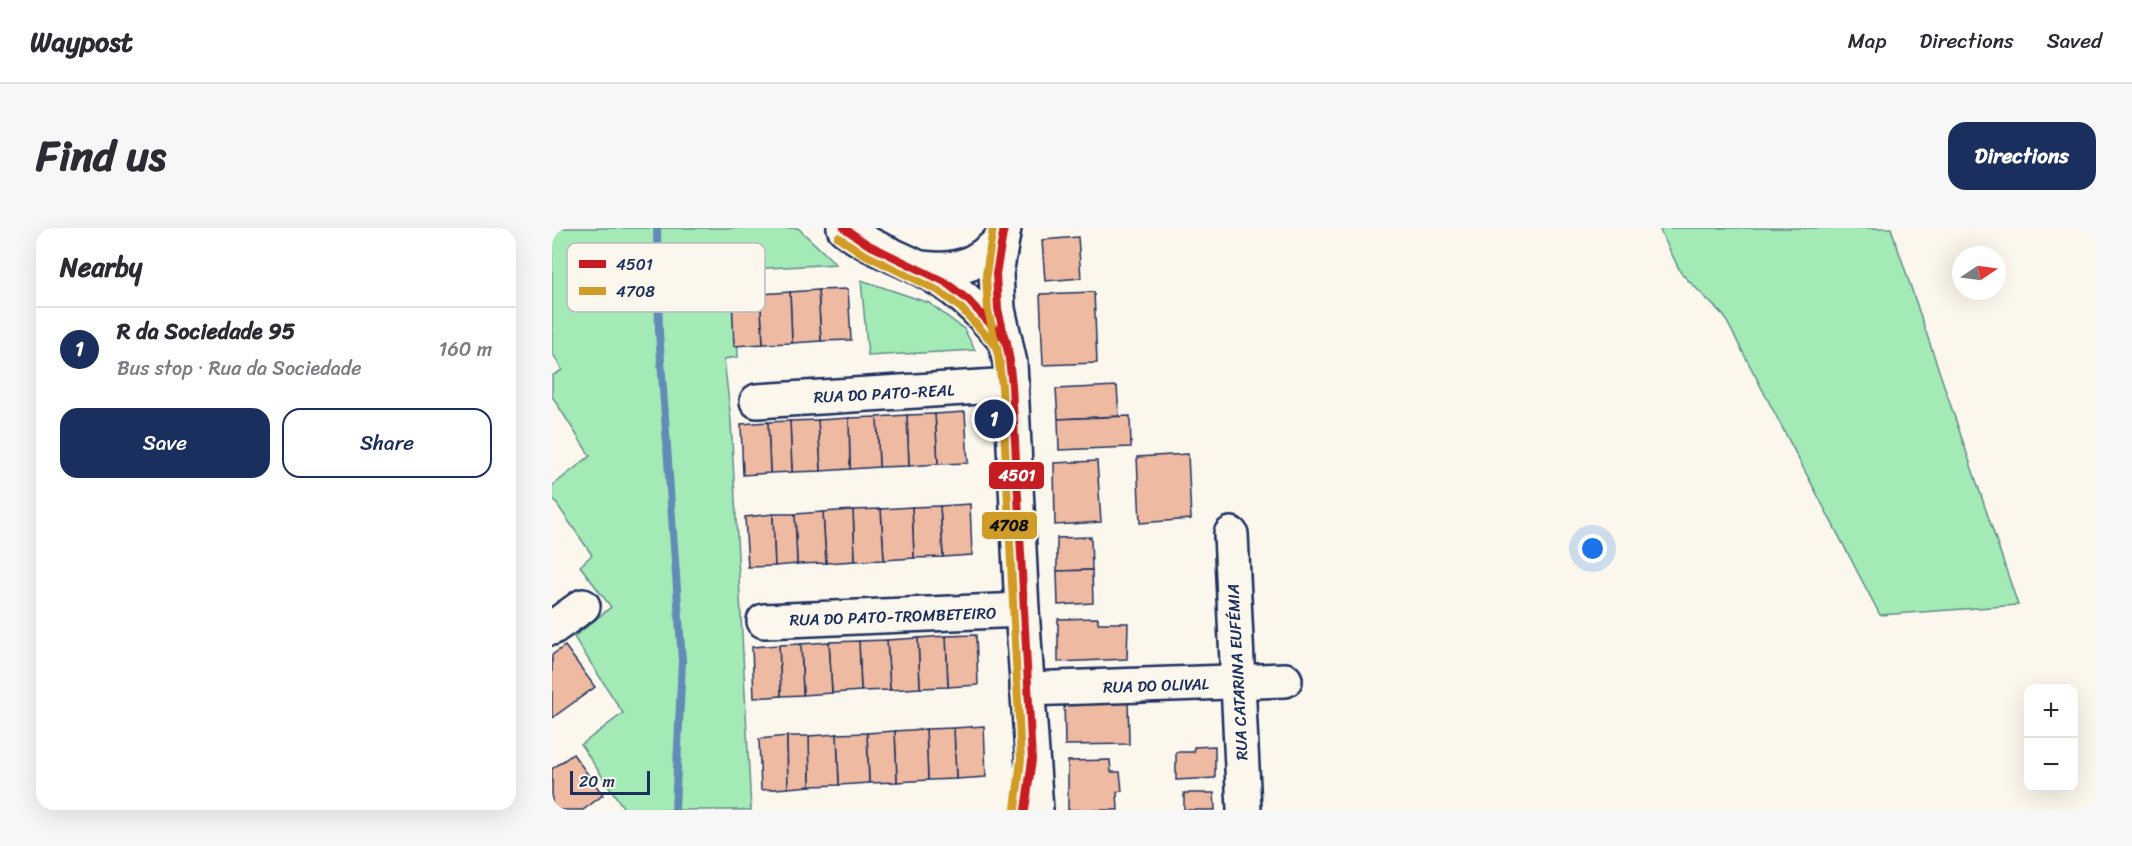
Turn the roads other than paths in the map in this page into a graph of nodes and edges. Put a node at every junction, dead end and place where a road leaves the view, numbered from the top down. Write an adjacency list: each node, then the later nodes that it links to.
1 (844, 228): 3 (street)
2 (1006, 233): 3 (street); 4 (street)
3 (920, 268): 4 (street)
4 (1006, 342): 5 (street)
5 (1012, 385): 6 (street, RUA DO PATO-REAL); 9 (street)
6 (757, 401)
7 (1231, 534): 13 (street, RUA CATARINA EUFÉMIA)
8 (583, 606): 11 (street)
9 (1022, 610): 10 (street, RUA DO PATO-TROMBETEIRO); 14 (street)
10 (764, 621)
11 (552, 628)
12 (1285, 681): 13 (street, RUA DO OLIVAL)
13 (1238, 682): 14 (street, RUA DO OLIVAL); 18 (street, RUA CATARINA EUFÉMIA)
14 (1027, 689): 15 (street)
15 (1032, 760): 16 (street); 17 (street)
16 (1025, 810)
17 (1036, 810)
18 (1244, 810)

